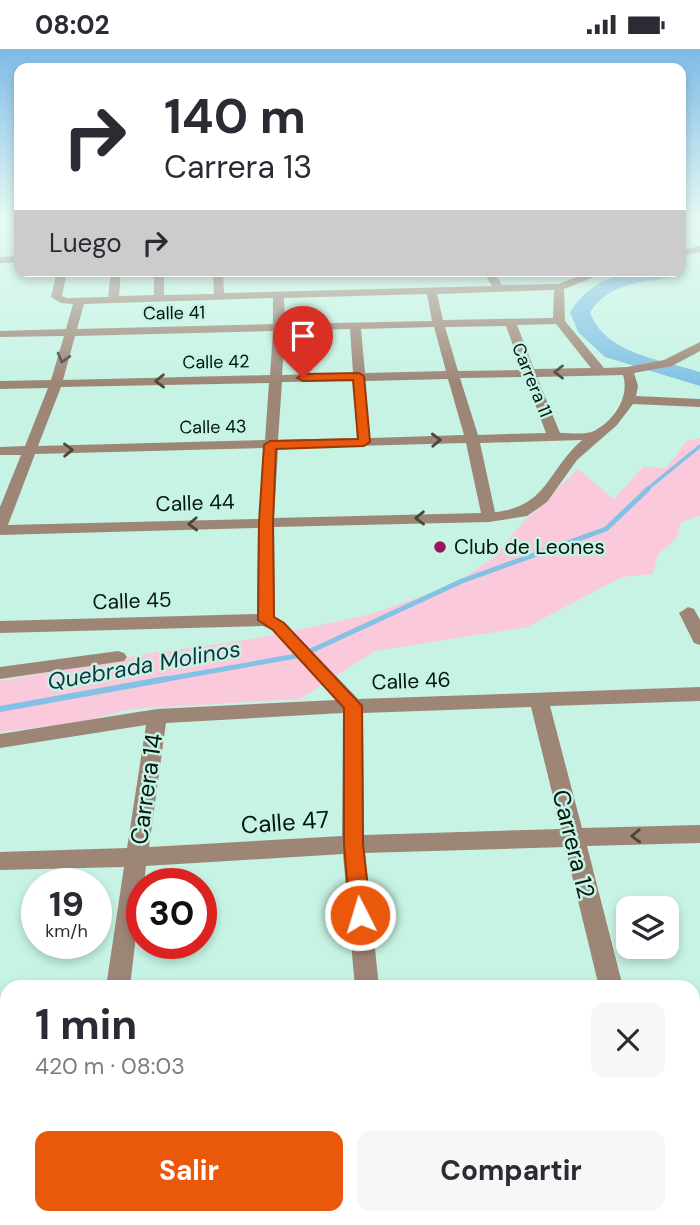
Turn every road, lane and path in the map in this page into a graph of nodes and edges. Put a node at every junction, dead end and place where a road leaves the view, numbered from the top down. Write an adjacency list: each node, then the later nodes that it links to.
1 (60, 277): 14 (street)
2 (115, 277): 13 (street)
3 (159, 277): 12 (street)
4 (218, 277): 11 (street)
5 (492, 277): 8 (street)
6 (581, 277): 7 (street)
7 (554, 284): 8 (street); 15 (street)
8 (499, 289): 9 (street)
9 (431, 290): 10 (street); 16 (street)
10 (278, 293): 11 (street); 19 (street)
11 (219, 295): 12 (street)
12 (159, 297): 13 (street)
13 (113, 299): 14 (street)
14 (79, 301): 20 (street)
15 (559, 321): 17 (street, Calle 41); 27 (street)
16 (438, 323): 17 (street, Calle 41); 18 (street, Calle 41); 28 (street)
17 (510, 323): 26 (street, Carrera 11)
18 (355, 326): 19 (street, Calle 41); 29 (street)
19 (279, 328): 20 (street, Calle 41); 30 (street)
20 (70, 333): 21 (street, Calle 41); 31 (street, one-way to 31)
21 (1, 335)
22 (700, 346): 23 (street, Calle 42)
23 (685, 355): 24 (street); 25 (street, Calle 42)
24 (700, 360)
25 (628, 371): 27 (street, Calle 42); 33 (street)
26 (529, 372): 27 (street, Calle 42, one-way to 26); 28 (street, Calle 42); 36 (street, Carrera 11)
27 (601, 372)
28 (453, 375): 29 (street, Calle 42); 37 (street)
29 (359, 376): 30 (street, Calle 42); 38 (street)
30 (275, 379): 31 (street, Calle 42, one-way to 31); 39 (street)
31 (56, 384): 32 (street, Calle 42); 40 (street)
32 (0, 385)
33 (629, 400): 34 (street); 35 (street)
34 (700, 403)
35 (595, 436): 36 (street, Calle 43); 42 (street, Calle 44)
36 (555, 438): 37 (street, Calle 43)
37 (472, 439): 38 (street, Calle 43, one-way to 37); 42 (street)
38 (364, 442): 39 (street, Calle 43)
39 (270, 445): 40 (street, Calle 43, one-way to 39); 43 (street)
40 (28, 450): 41 (street, Calle 43); 44 (street)
41 (0, 451)
42 (489, 517): 43 (street, Calle 44, one-way to 43)
43 (266, 522): 44 (street, Calle 44, one-way to 44); 46 (street)
44 (0, 528)
45 (688, 613): 48 (street)
46 (266, 620): 47 (street, Calle 45); 53 (street)
47 (0, 628)
48 (700, 639)
49 (118, 657): 50 (street)
50 (0, 673)
51 (700, 694): 52 (street, Calle 46)
52 (538, 700): 53 (street, Calle 46); 57 (street, Carrera 12)
53 (353, 706): 54 (street, Calle 46); 58 (street)
54 (157, 716): 55 (street, Calle 46); 59 (street, Carrera 14)
55 (0, 741)
56 (700, 834): 57 (street, Calle 47, one-way to 57)
57 (572, 839): 58 (street, Calle 47); 63 (street, Carrera 12)
58 (354, 844): 59 (street, Calle 47); 62 (street)
59 (136, 857): 60 (street, Calle 47); 61 (street, Carrera 14)
60 (0, 861)
61 (119, 980)
62 (366, 980)
63 (609, 980)

